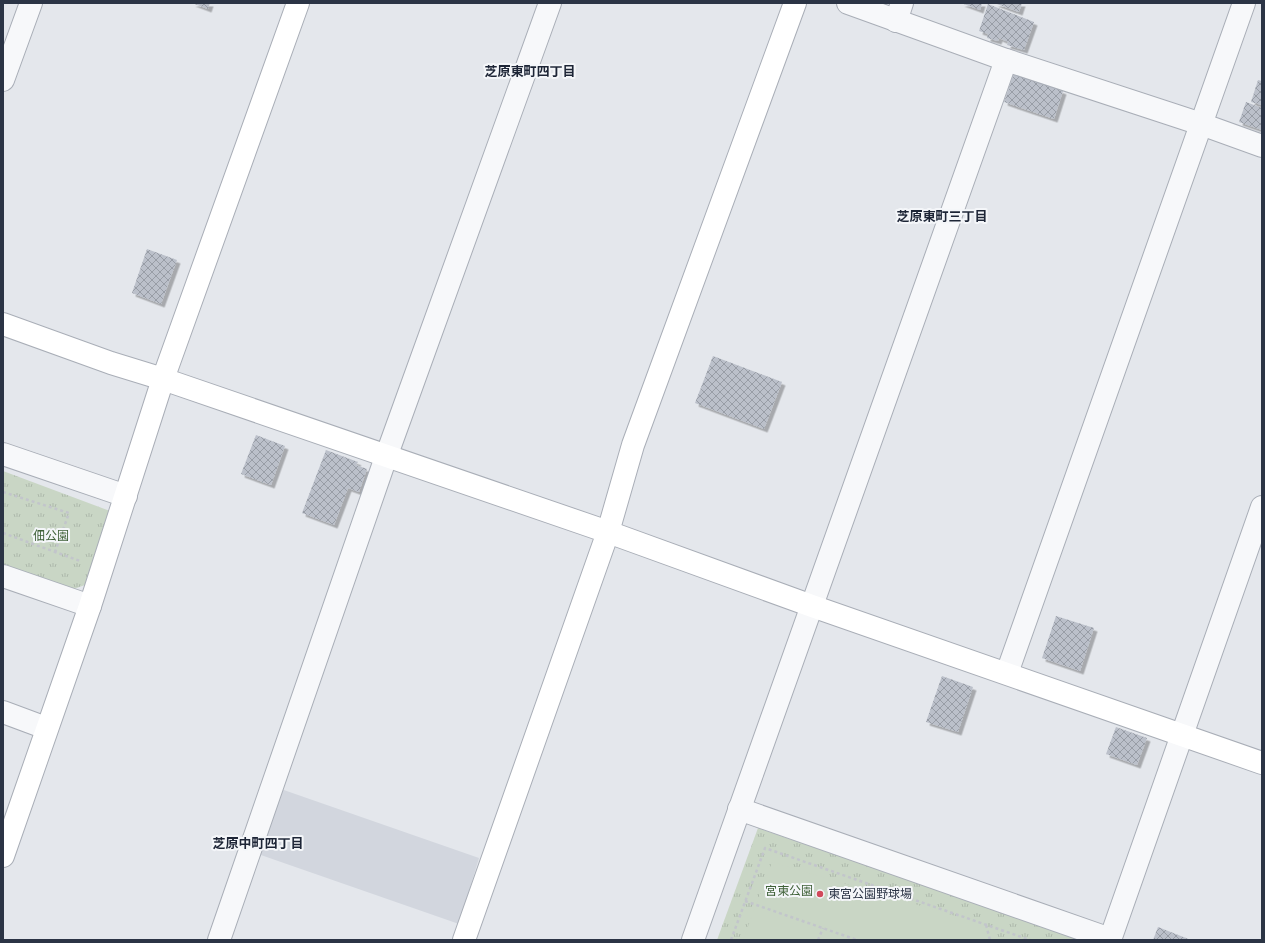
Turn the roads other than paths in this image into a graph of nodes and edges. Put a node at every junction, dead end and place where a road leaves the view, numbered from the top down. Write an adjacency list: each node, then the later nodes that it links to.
1 (31, 3): 9 (street)
2 (298, 3): 13 (street)
3 (550, 3): 15 (street)
4 (795, 3): 18 (street)
5 (848, 3): 7 (street)
6 (1244, 3): 10 (street)
7 (899, 12): 8 (street)
8 (1006, 60): 10 (street); 21 (street)
9 (3, 80)
10 (1201, 124): 11 (street); 22 (street)
11 (1262, 146)
12 (3, 324): 13 (street)
13 (162, 379): 15 (street); 16 (street)
14 (3, 454): 16 (street)
15 (386, 457): 18 (street); 29 (street)
16 (126, 496): 20 (street)
17 (1262, 507): 25 (street)
18 (608, 532): 21 (street); 30 (street)
19 (3, 576): 20 (street)
20 (90, 606): 24 (street)
21 (812, 606): 22 (street); 27 (street)
22 (1007, 673): 25 (street)
23 (3, 712): 24 (street)
24 (46, 728): 28 (street)
25 (1182, 734): 26 (street); 32 (street)
26 (1262, 763)
27 (739, 809): 31 (street); 32 (street)
28 (3, 856)
29 (219, 940)
30 (464, 940)
31 (693, 940)
32 (1110, 940)

